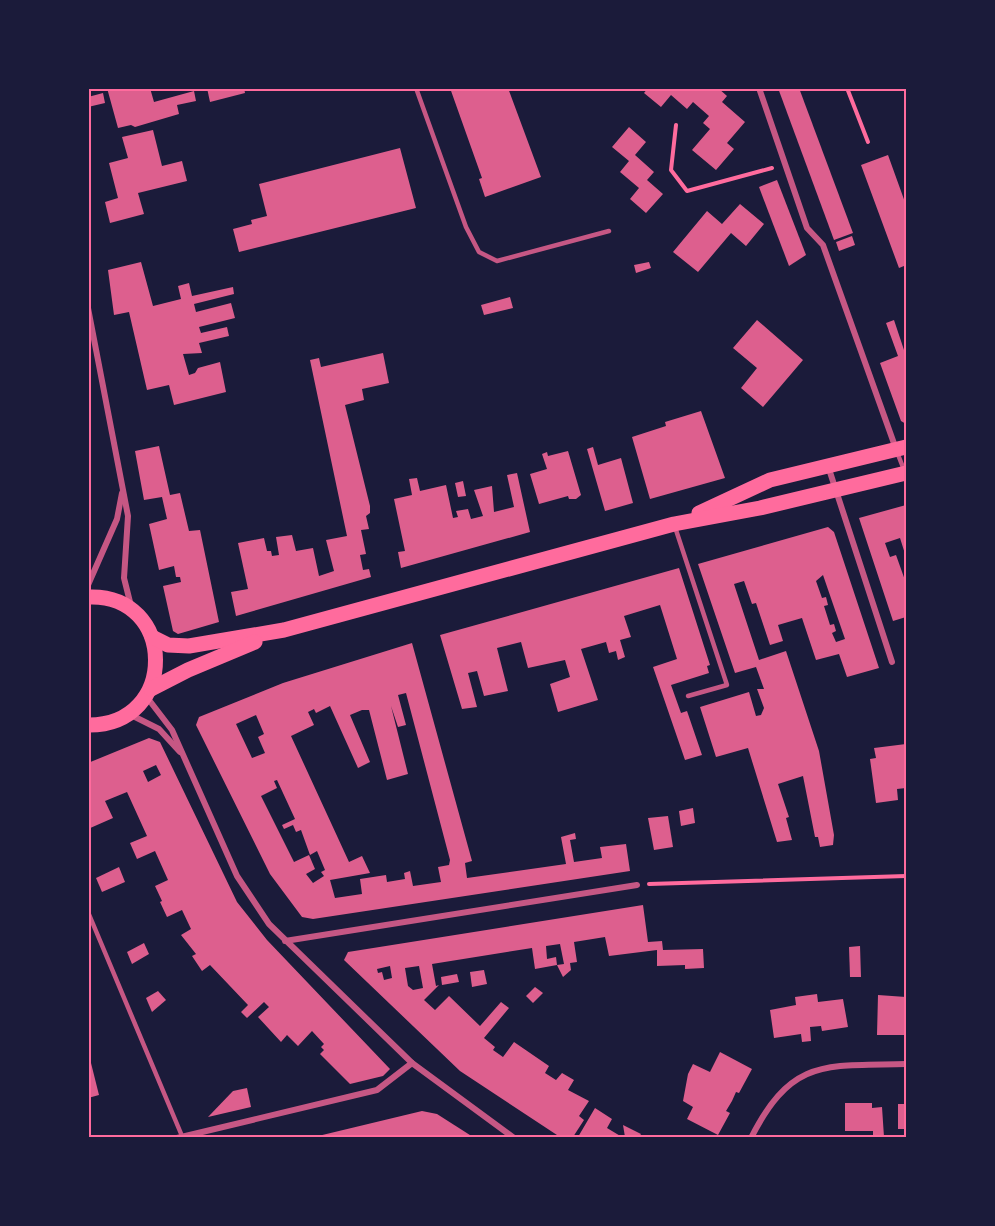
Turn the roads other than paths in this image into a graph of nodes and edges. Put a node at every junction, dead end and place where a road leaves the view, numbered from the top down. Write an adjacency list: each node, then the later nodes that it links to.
1 (416, 88): 3 (lane)
2 (759, 88): 7 (street)
3 (609, 231)
4 (88, 308): 6 (street)
5 (88, 363): 6 (street)
6 (97, 363): 11 (street)
7 (901, 448): 8 (main road); 9 (lane)
8 (828, 466): 10 (street); 12 (main road)
9 (906, 474): 10 (main road)
10 (835, 489): 12 (main road); 18 (street)
11 (122, 490): 13 (street); 15 (street)
12 (674, 524): 16 (main road); 20 (lane)
13 (88, 585)
14 (88, 597): 15 (main road)
15 (134, 612): 17 (main road)
16 (284, 630): 17 (main road); 19 (main road)
17 (152, 638): 19 (main road)
18 (892, 662)
19 (148, 692): 21 (main road); 23 (street)
20 (688, 696)
21 (129, 714): 22 (main road); 23 (street)
22 (89, 725)
23 (185, 759): 26 (street)
24 (637, 885): 26 (street)
25 (88, 912): 29 (lane)
26 (285, 941): 27 (street)
27 (412, 1063): 29 (street); 30 (street)
28 (906, 1064): 31 (street)
29 (179, 1137)
30 (514, 1137)
31 (751, 1137)

